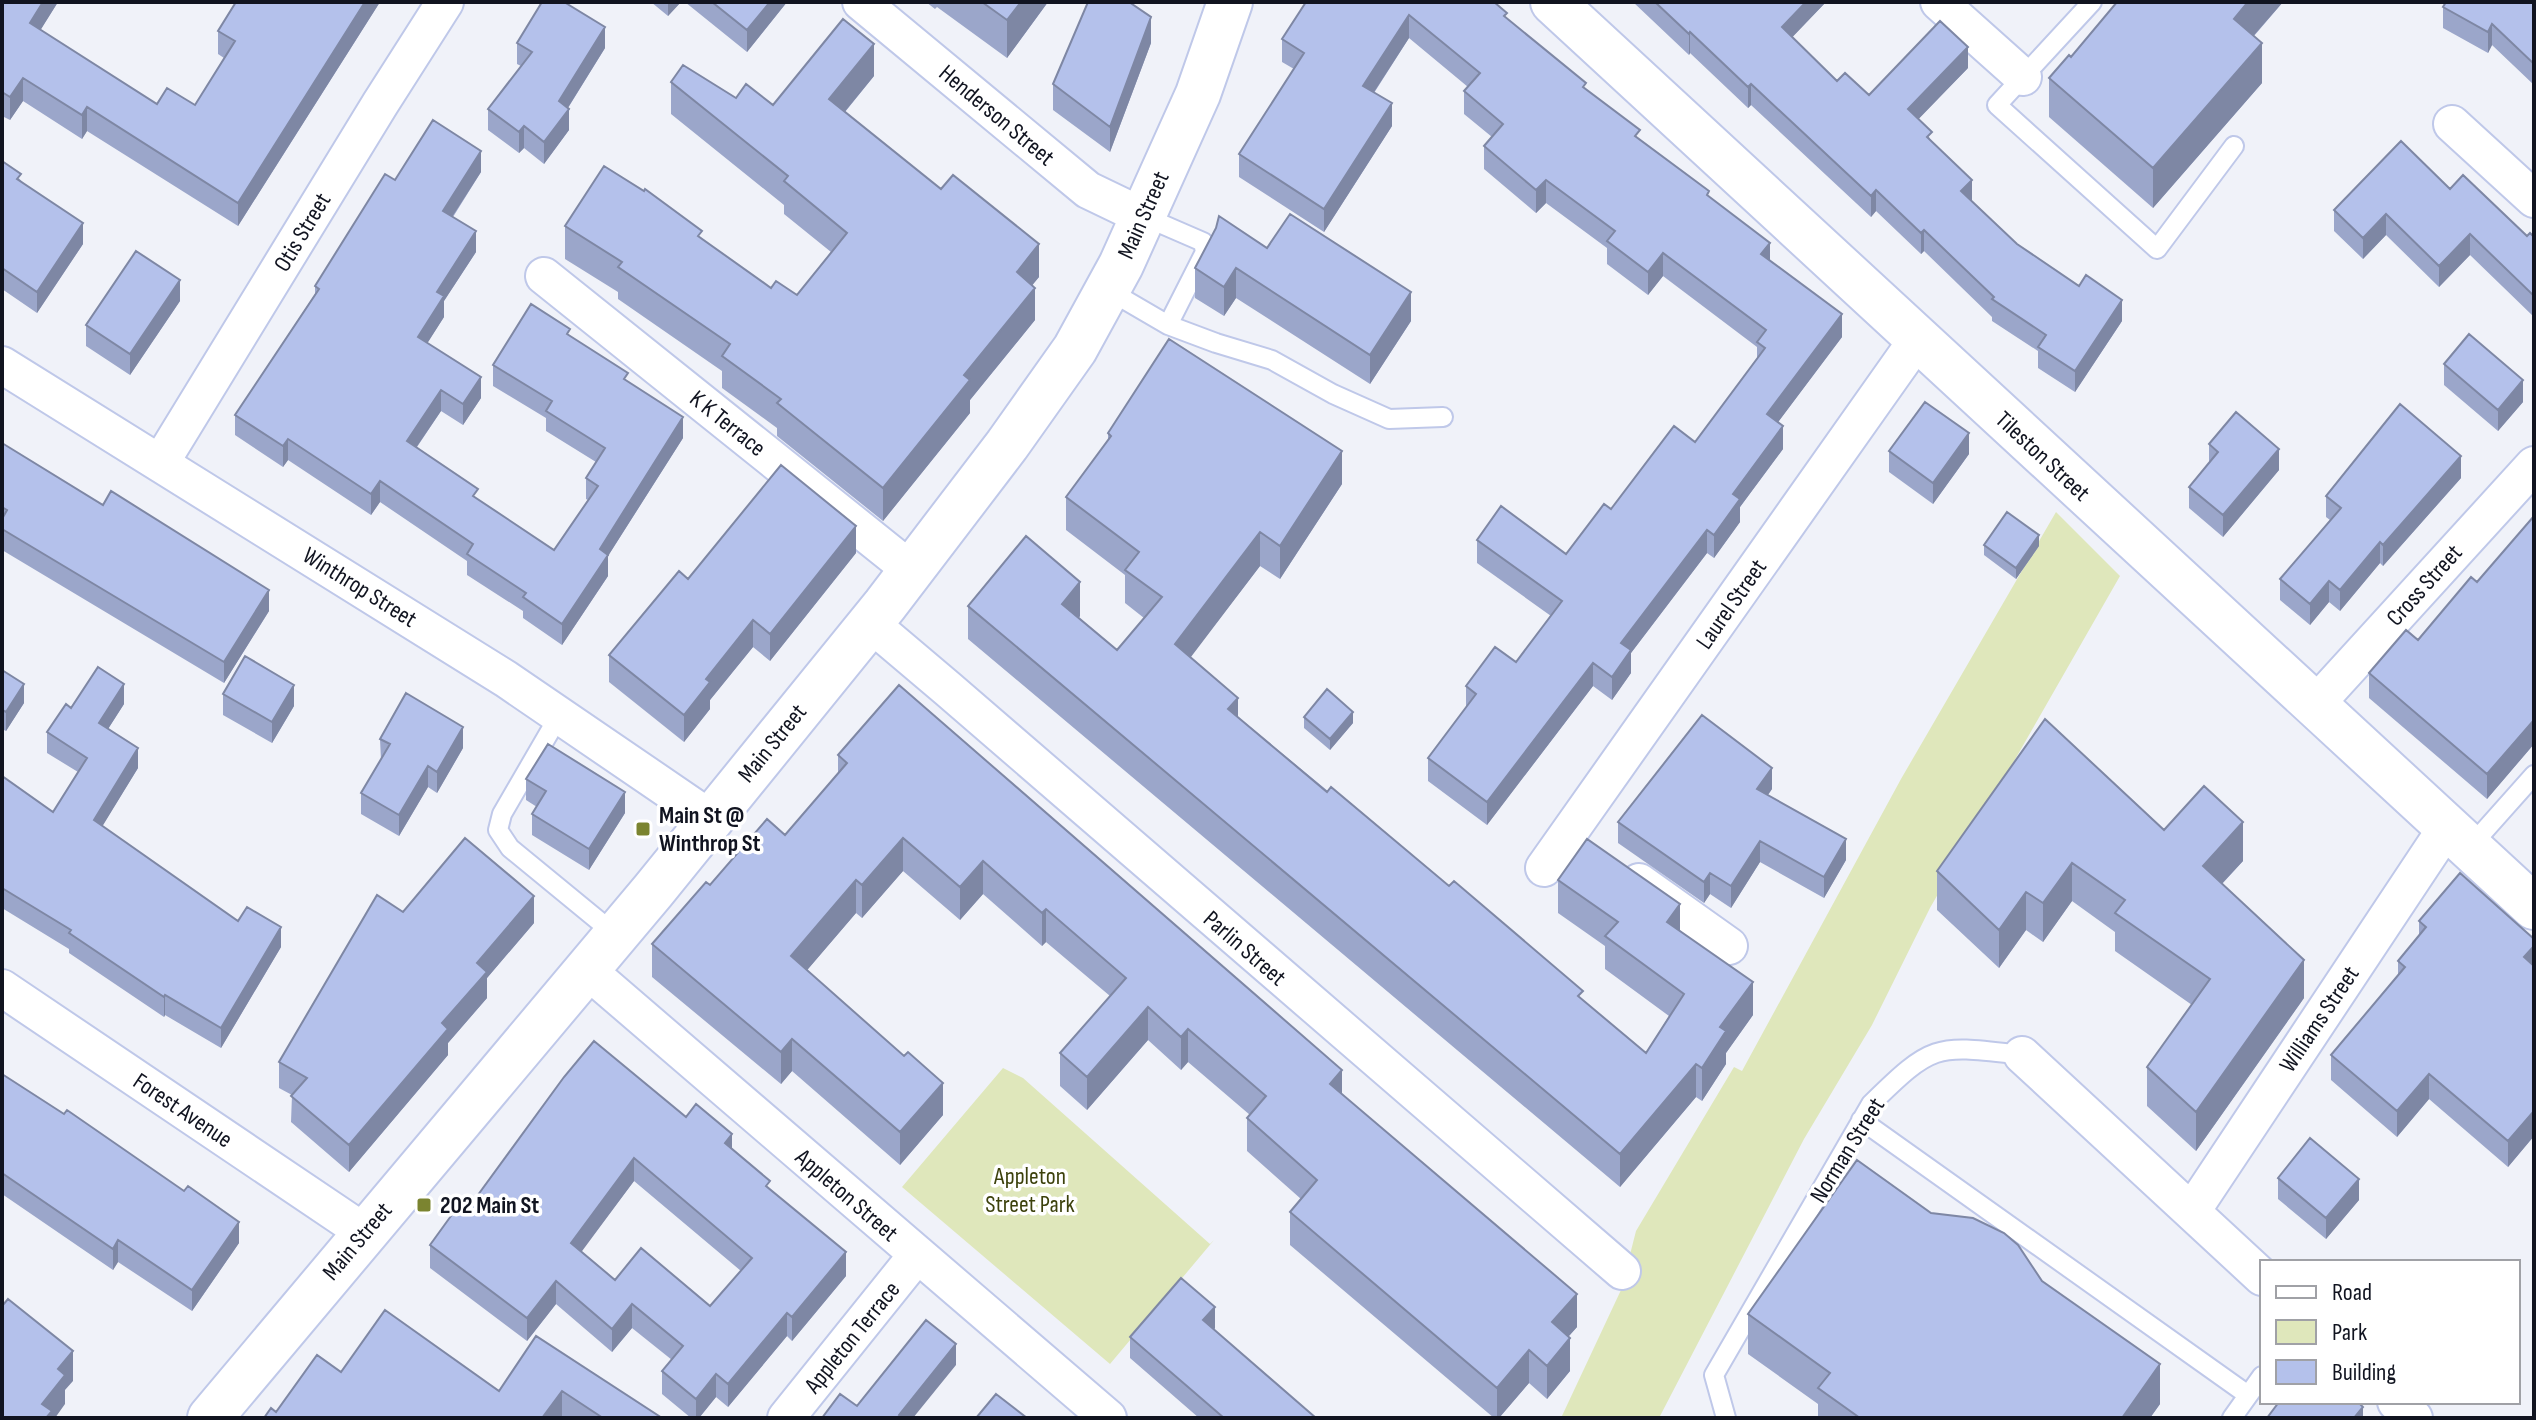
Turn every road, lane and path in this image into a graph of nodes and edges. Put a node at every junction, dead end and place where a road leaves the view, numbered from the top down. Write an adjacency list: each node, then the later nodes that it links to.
1 (445, 2): 18 (street, Otis Street)
2 (861, 2): 11 (street, Henderson Street)
3 (1230, 2): 11 (main road, Main Street)
4 (1553, 2): 15 (main road, Tileston Street)
5 (1939, 2): 7 (street)
6 (2092, 2): 7 (lane)
7 (2023, 77): 9 (lane)
8 (2452, 124): 10 (street)
9 (2234, 146)
10 (2534, 199)
11 (1142, 216): 13 (main road, Main Street); 14 (lane)
12 (544, 276): 20 (street, K K Terrace)
13 (1108, 290): 14 (lane); 20 (main road, Main Street)
14 (1168, 325): 17 (lane)
15 (1917, 340): 22 (main road, Tileston Street); 27 (street, Laurel Street)
16 (2, 365): 18 (street, Winthrop Street)
17 (1443, 417)
18 (161, 462): 23 (street, Winthrop Street)
19 (2534, 465): 22 (street, Cross Street)
20 (911, 570): 21 (main road, Main Street)
21 (870, 623): 25 (main road, Main Street); 39 (street, Parlin Street)
22 (2314, 706): 26 (main road, Tileston Street)
23 (560, 714): 25 (street, Winthrop Street); 30 (lane)
24 (2534, 775): 26 (lane)
25 (711, 819): 30 (main road, Main Street)
26 (2458, 837): 29 (main road, Tileston Street); 36 (street, Williams Street)
27 (1590, 848): 28 (street, Laurel Street); 31 (street)
28 (1544, 868)
29 (2534, 907)
30 (616, 935): 32 (main road, Main Street)
31 (1729, 946)
32 (587, 970): 37 (main road, Main Street); 38 (street, Appleton Street)
33 (2, 988): 37 (street, Forest Avenue)
34 (2022, 1055): 35 (lane, Norman Street); 36 (street, Norman Street)
35 (1861, 1120): 42 (lane); 47 (lane, Norman Street)
36 (2192, 1211): 40 (street, Norman Street)
37 (364, 1232): 44 (main road, Main Street)
38 (917, 1255): 45 (street, Appleton Terrace); 46 (street, Appleton Street)
39 (1622, 1271)
40 (2260, 1275)
41 (2260, 1379): 42 (lane)
42 (2248, 1395): 48 (lane)
43 (2398, 1404): 49 (street)
44 (210, 1418)
45 (786, 1418)
46 (1108, 1418)
47 (1726, 1418)
48 (2232, 1418)
49 (2414, 1418)

